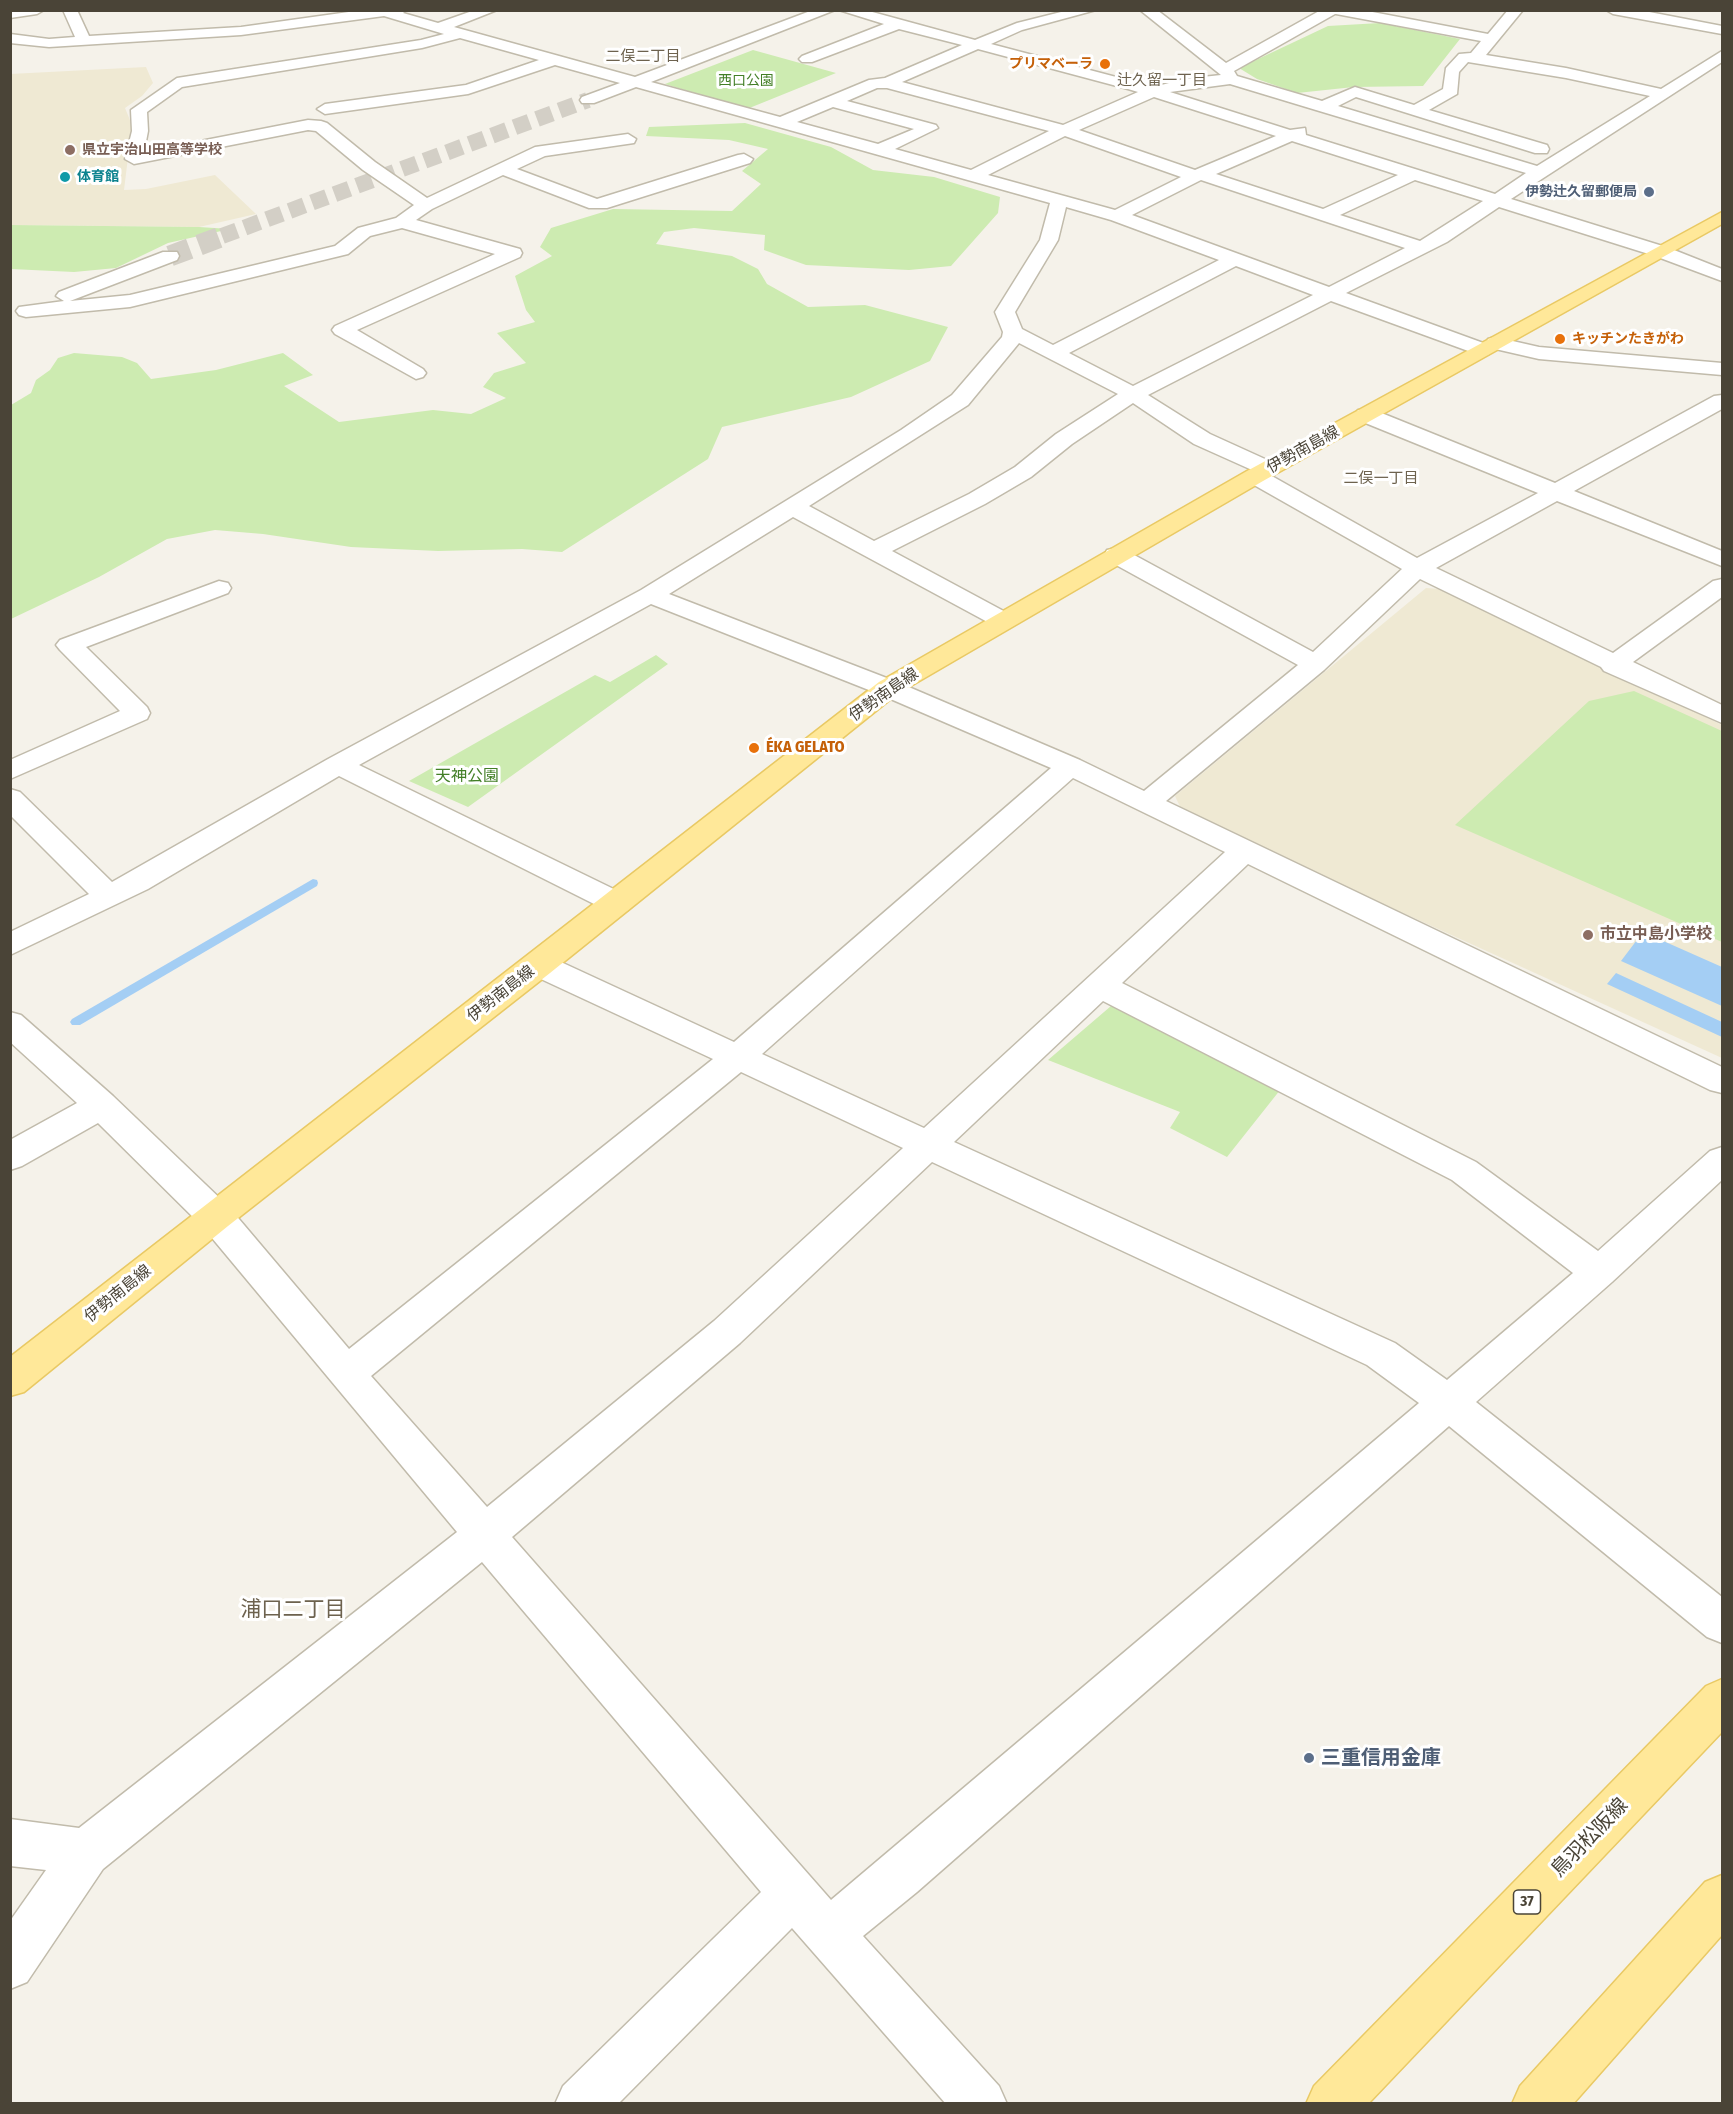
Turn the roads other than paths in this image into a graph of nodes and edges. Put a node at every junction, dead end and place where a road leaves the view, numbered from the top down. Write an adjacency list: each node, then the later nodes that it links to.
1 (37, 10): 14 (street)
2 (70, 10): 24 (street)
3 (490, 10): 18 (street)
4 (828, 10): 33 (street)
5 (846, 10): 17 (street)
6 (1040, 10): 15 (street)
7 (1089, 10): 15 (street)
8 (1147, 10): 32 (street)
9 (1334, 10): 23 (street); 32 (street)
10 (1516, 10): 23 (street)
11 (1613, 10): 19 (street)
12 (368, 12): 13 (street); 20 (street)
13 (394, 12): 18 (street)
14 (10, 14)
15 (1061, 15): 25 (street)
16 (225, 17): 20 (street)
17 (898, 24): 25 (street); 29 (street)
18 (438, 28): 21 (street)
19 (1722, 30)
20 (241, 31): 24 (street)
21 (460, 33): 28 (street); 56 (street)
22 (10, 38): 24 (street)
23 (1492, 39): 27 (street)
24 (84, 41)
25 (978, 45): 34 (street); 35 (street)
26 (1722, 55): 30 (street)
27 (1475, 58): 36 (street); 40 (street)
28 (554, 60): 33 (street); 39 (street)
29 (807, 60)
30 (1703, 68): 31 (street); 36 (street)
31 (1722, 73)
32 (1228, 75): 35 (street); 41 (street)
33 (636, 83): 37 (street); 42 (street)
34 (887, 83): 38 (street); 43 (street)
35 (1153, 92): 43 (street); 44 (street)
36 (1664, 94): 47 (street)
37 (588, 100)
38 (831, 101): 42 (street); 46 (street)
39 (325, 109)
40 (1417, 110): 41 (street); 47 (street)
41 (1318, 118): 44 (street); 50 (street)
42 (781, 123): 46 (street)
43 (1064, 130): 52 (street); 53 (street)
44 (1290, 135): 51 (street); 52 (street)
45 (628, 139): 49 (street)
46 (879, 150): 53 (street)
47 (1563, 156): 50 (street)
48 (744, 159): 49 (street)
49 (503, 169): 56 (street)
50 (1540, 172): 54 (street)
51 (1413, 174): 54 (street); 57 (street)
52 (1198, 175): 57 (street); 58 (street)
53 (973, 176): 55 (street)
54 (1497, 200): 61 (street); 62 (street)
55 (1059, 201): 58 (street); 68 (street)
56 (426, 205): 60 (street)
57 (1324, 215): 61 (street)
58 (1117, 216): 64 (street)
59 (1722, 217): 62 (main road, 伊勢南島線)
60 (402, 222): 67 (street); 72 (street)
61 (1422, 248): 66 (street)
62 (1662, 252): 65 (street); 69 (main road, 伊勢南島線)
63 (170, 256): 67 (street)
64 (1234, 260): 66 (street); 70 (street)
65 (1722, 274)
66 (1329, 294): 69 (street); 73 (street)
67 (18, 313)
68 (1013, 332): 70 (street); 78 (street)
69 (1489, 347): 71 (street); 75 (main road, 伊勢南島線)
70 (1052, 353): 73 (street)
71 (1722, 369)
72 (416, 373)
73 (1133, 394): 76 (street); 79 (street)
74 (1722, 401): 77 (street)
75 (1366, 415): 76 (main road, 伊勢南島線); 77 (street)
76 (1262, 472): 80 (main road, 伊勢南島線); 82 (street)
77 (1558, 493): 81 (street); 82 (street)
78 (793, 507): 79 (street); 85 (street)
79 (874, 550): 86 (street)
80 (1116, 555): 86 (main road, 伊勢南島線); 87 (street)
81 (1722, 559)
82 (1417, 568): 87 (street); 88 (street)
83 (1722, 586): 88 (street)
84 (219, 588): 93 (street)
85 (650, 595): 89 (street); 91 (street)
86 (1002, 620): 89 (main road, 伊勢南島線)
87 (1315, 664): 95 (street)
88 (1613, 665): 90 (street)
89 (888, 688): 92 (street); 98 (main road, 伊勢南島線)
90 (1722, 715)
91 (338, 765): 97 (street); 98 (street)
92 (1070, 766): 95 (street); 103 (street)
93 (10, 771)
94 (10, 798): 97 (street)
95 (1148, 802): 96 (street)
96 (1244, 850): 101 (street); 104 (street)
97 (109, 896): 99 (street)
98 (617, 903): 100 (main road, 伊勢南島線)
99 (10, 945)
100 (539, 965): 103 (street); 109 (main road, 伊勢南島線)
101 (1099, 985): 106 (street); 110 (street)
102 (10, 1023): 105 (street)
103 (739, 1056): 106 (street); 111 (street)
104 (1722, 1081)
105 (101, 1105): 107 (street); 109 (street)
106 (929, 1144): 113 (street); 114 (street)
107 (10, 1157)
108 (1722, 1160): 110 (street)
109 (215, 1216): 111 (street); 112 (main road, 伊勢南島線)
110 (1599, 1272): 113 (street)
111 (346, 1374): 114 (street)
112 (10, 1380)
113 (1448, 1402): 115 (street); 121 (street)
114 (486, 1533): 118 (street); 119 (street)
115 (1722, 1623)
116 (1722, 1701): 125 (main road, 鳥羽松阪線 / 37)
117 (10, 1842): 118 (street)
118 (86, 1852): 122 (street)
119 (794, 1893): 121 (street); 123 (street)
120 (1722, 1899): 126 (main road)
121 (828, 1934): 124 (street)
122 (10, 1965)
123 (581, 2103)
124 (981, 2103)
125 (1332, 2103)
126 (1538, 2103)

